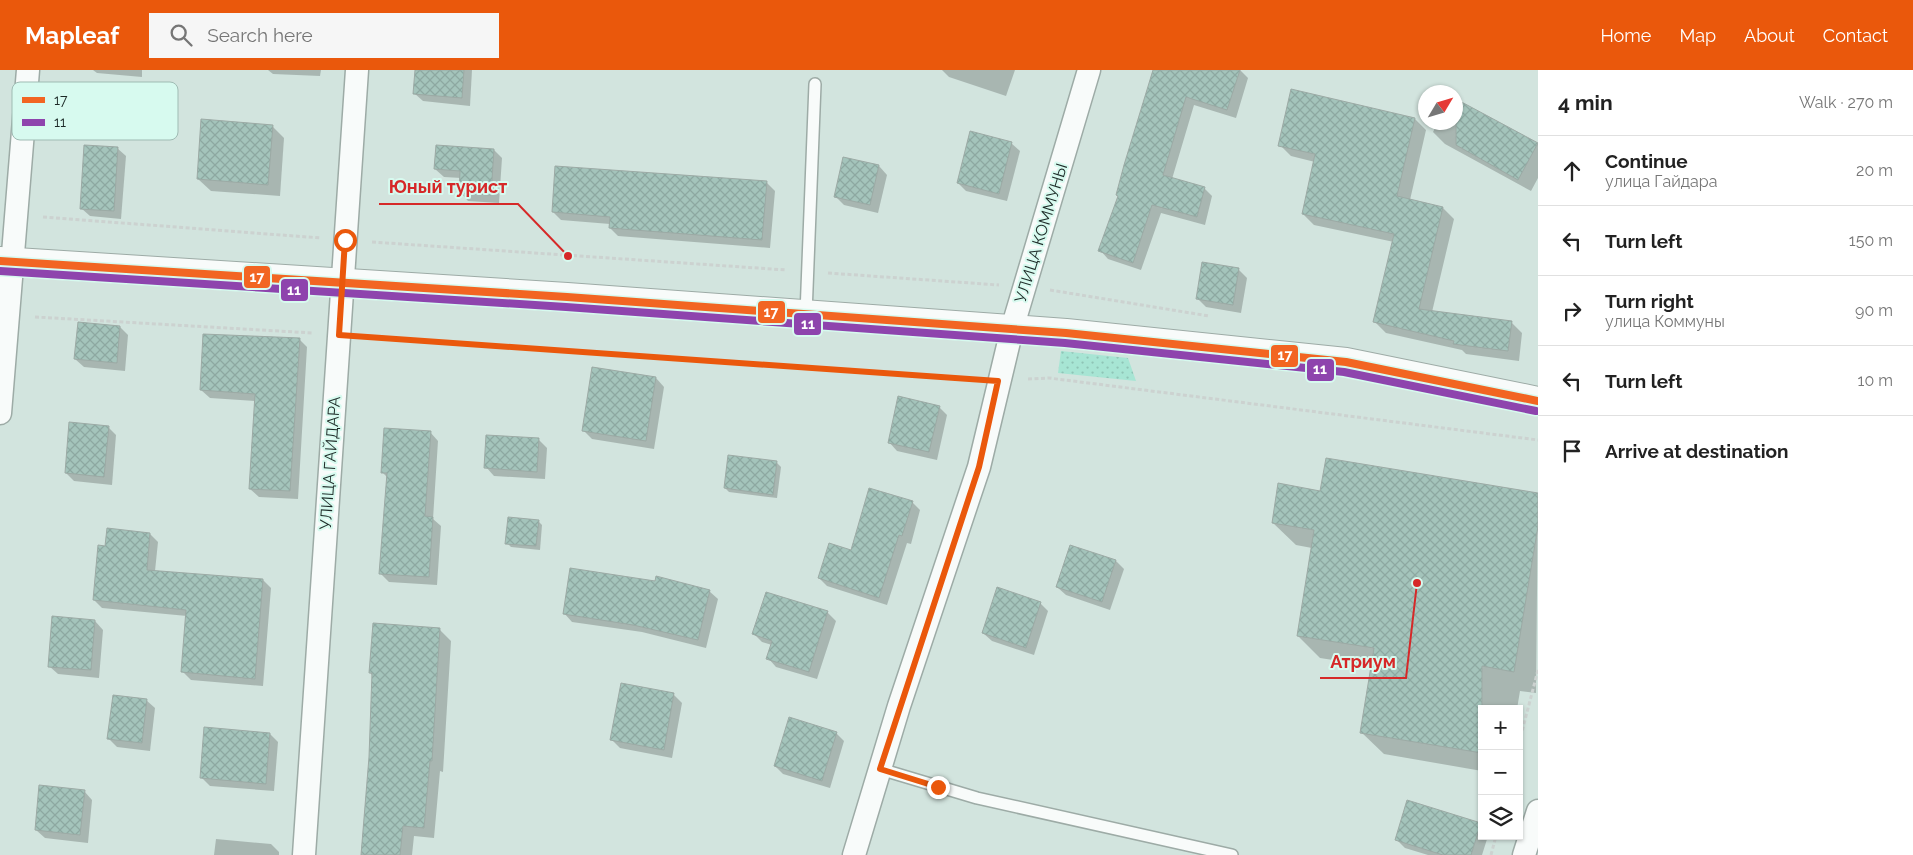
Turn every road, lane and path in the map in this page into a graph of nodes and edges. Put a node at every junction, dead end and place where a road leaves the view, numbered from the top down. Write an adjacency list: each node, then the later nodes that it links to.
1 (357, 70): 6 (street, УЛИЦА ГАЙДАРА)
2 (1089, 70): 10 (street, УЛИЦА КОММУНЫ)
3 (815, 84): 8 (lane)
4 (22, 140): 5 (street)
5 (15, 214): 6 (path); 7 (street)
6 (345, 240): 8 (path); 9 (street, УЛИЦА ГАЙДАРА)
7 (5, 261): 9 (street); 12 (street)
8 (807, 272): 10 (path); 11 (lane)
9 (342, 282): 11 (street); 15 (street, УЛИЦА ГАЙДАРА)
10 (1026, 286): 13 (path); 14 (street, УЛИЦА КОММУНЫ)
11 (806, 314): 14 (street)
12 (7, 315): 15 (path); 18 (street)
13 (1213, 317)
14 (1012, 329): 16 (street, УЛИЦА КОММУНЫ); 17 (street)
15 (339, 335): 16 (path); 25 (street, УЛИЦА ГАЙДАРА)
16 (998, 381): 19 (path); 22 (street, УЛИЦА КОММУНЫ)
17 (1538, 401)
18 (0, 413)
19 (1538, 440)
20 (1538, 670): 21 (path)
21 (1523, 727)
22 (880, 769): 26 (street, УЛИЦА КОММУНЫ); 27 (lane)
23 (1538, 811): 29 (street)
24 (1495, 840): 28 (path)
25 (304, 855)
26 (854, 855)
27 (1232, 855)
28 (1491, 855)
29 (1524, 855)

